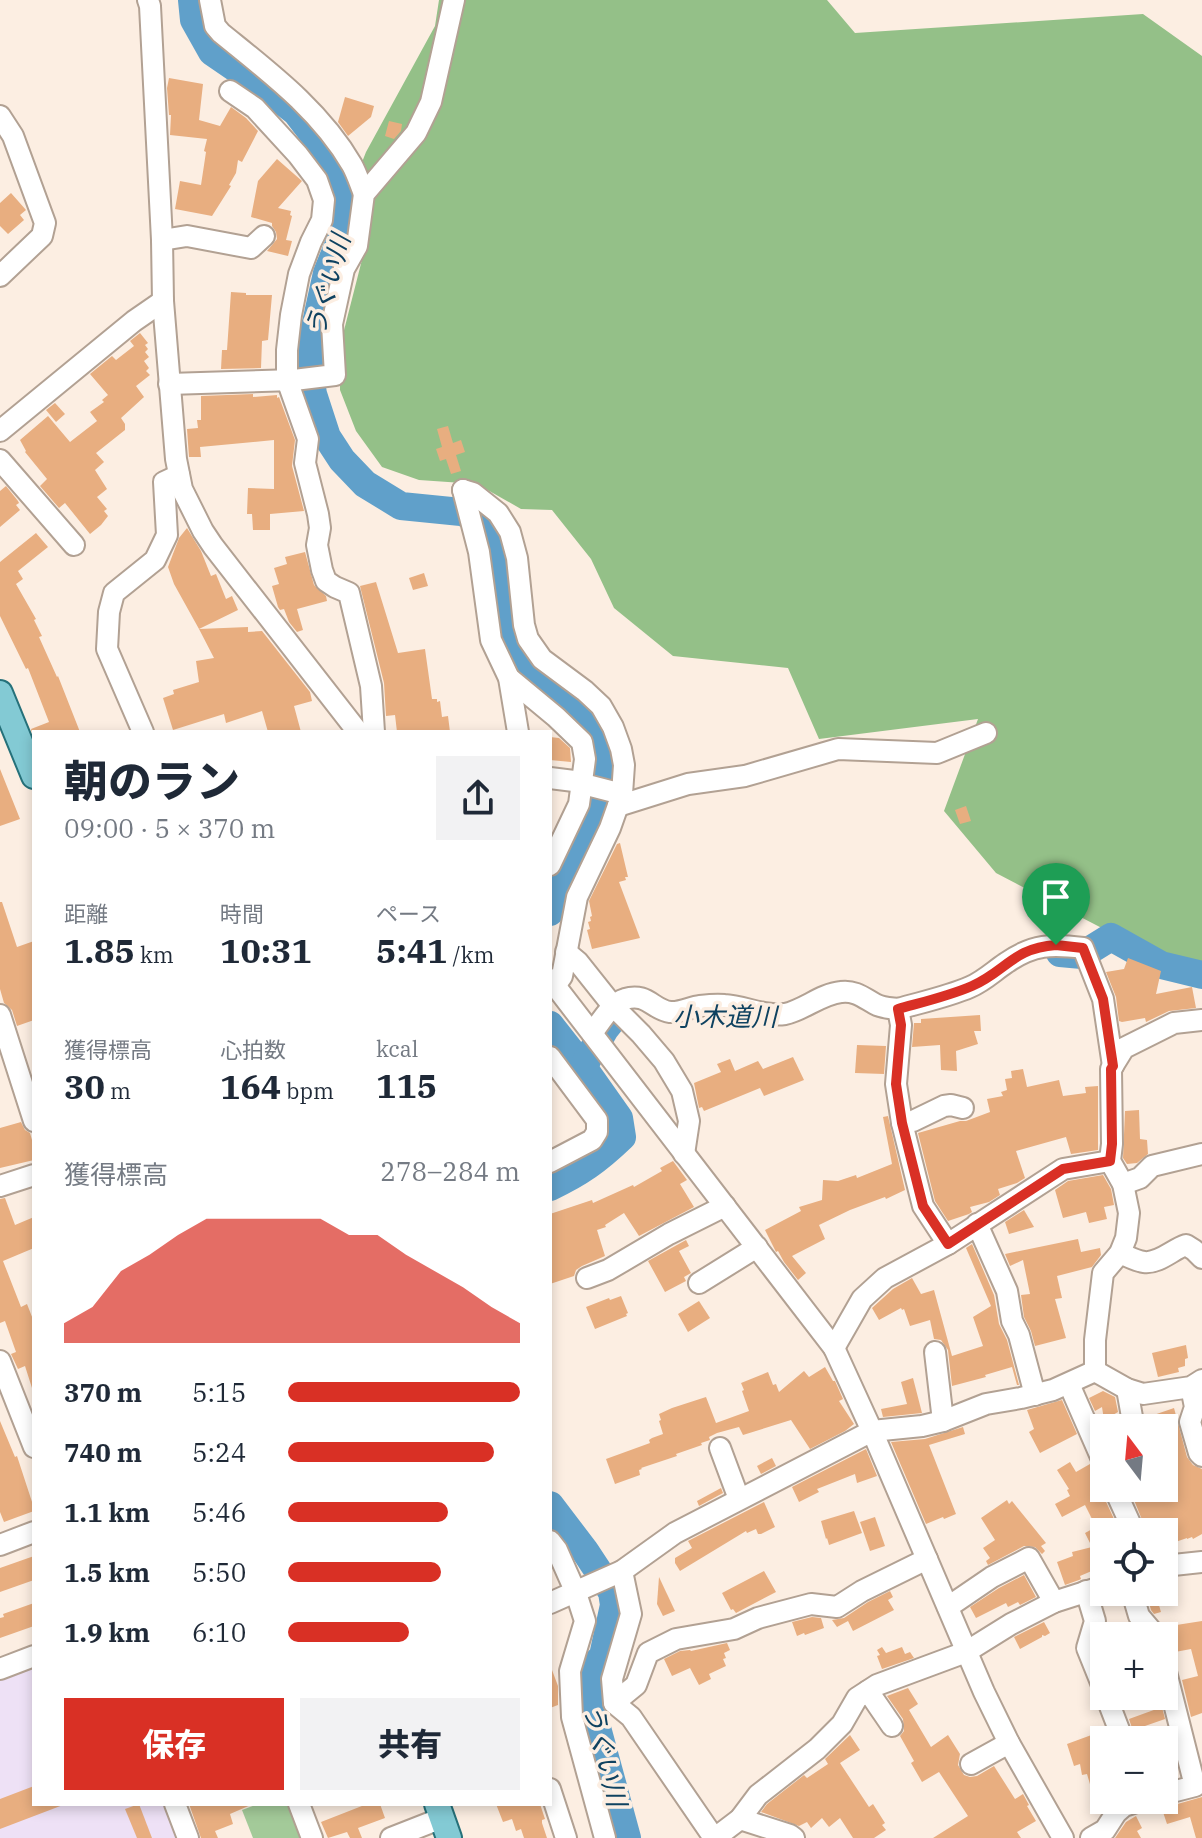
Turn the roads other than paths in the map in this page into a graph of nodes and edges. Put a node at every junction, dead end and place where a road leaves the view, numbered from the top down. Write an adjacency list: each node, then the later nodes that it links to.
1 (148, 0): 10 (street)
2 (210, 0): 6 (street)
3 (454, 0): 8 (street)
4 (230, 91): 7 (street)
5 (1, 120): 11 (street)
6 (326, 130): 7 (street); 8 (street)
7 (298, 155): 13 (street)
8 (364, 194): 13 (street)
9 (264, 236): 10 (street)
10 (162, 240): 12 (street)
11 (0, 276)
12 (163, 301): 14 (street); 15 (street)
13 (291, 380): 14 (street); 24 (street)
14 (169, 384): 17 (street)
15 (0, 431)
16 (0, 460): 18 (street)
17 (179, 475): 22 (street); 23 (street)
18 (74, 545)
19 (509, 678): 25 (street); 29 (street); 30 (street)
20 (0, 693): 21 (main road)
21 (6, 721): 27 (main road)
22 (142, 730)
23 (356, 730)
24 (374, 730)
25 (518, 730)
26 (986, 733): 30 (street)
27 (32, 772)
28 (552, 778): 29 (street)
29 (582, 782): 30 (street); 31 (street)
30 (620, 800): 32 (street)
31 (552, 861)
32 (566, 952): 33 (street); 34 (street)
33 (553, 983): 38 (street)
34 (613, 1006): 35 (street); 38 (street); 44 (street)
35 (898, 1009): 40 (street); 43 (street)
36 (0, 1015): 42 (street)
37 (1202, 1020): 40 (street)
38 (592, 1034): 44 (street)
39 (552, 1060): 46 (street)
40 (1113, 1066): 47 (street)
41 (963, 1108): 43 (street)
42 (32, 1115)
43 (902, 1123): 53 (street)
44 (684, 1154): 51 (street)
45 (1202, 1154): 49 (street)
46 (552, 1161)
47 (1110, 1161): 49 (street); 52 (street)
48 (32, 1176): 50 (street)
49 (1123, 1184): 55 (street)
50 (0, 1186)
51 (725, 1206): 54 (street); 57 (street)
52 (977, 1224): 53 (street); 66 (street)
53 (948, 1244): 59 (street)
54 (757, 1247): 58 (street); 59 (street)
55 (1120, 1253): 56 (street); 62 (street)
56 (1202, 1258)
57 (587, 1278)
58 (699, 1283)
59 (834, 1348): 69 (street)
60 (935, 1352): 68 (street)
61 (0, 1361): 71 (street)
62 (1095, 1371): 63 (street); 65 (street)
63 (1069, 1384): 66 (street); 70 (street)
64 (1196, 1384): 65 (street); 73 (street)
65 (1127, 1389): 67 (street)
66 (1035, 1395): 68 (street)
67 (1131, 1414)
68 (943, 1421): 69 (street)
69 (872, 1431): 74 (street); 78 (street)
70 (1090, 1432)
71 (32, 1442)
72 (720, 1448): 74 (street)
73 (1202, 1456)
74 (739, 1499): 81 (street)
75 (32, 1533): 77 (street)
76 (552, 1544): 83 (street)
77 (0, 1545)
78 (927, 1559): 86 (street); 91 (street)
79 (1202, 1562): 80 (street)
80 (1178, 1565)
81 (622, 1571): 83 (street); 91 (street)
82 (1090, 1591): 85 (street)
83 (576, 1593): 84 (street); 108 (street)
84 (552, 1602)
85 (1054, 1602): 86 (street); 87 (street)
86 (948, 1607): 87 (street)
87 (966, 1652): 90 (street); 94 (street)
88 (32, 1657): 89 (street)
89 (0, 1669)
90 (868, 1691): 93 (street); 102 (street)
91 (614, 1703): 109 (street)
92 (1177, 1710): 96 (street)
93 (892, 1726)
94 (1009, 1743): 95 (street); 111 (street)
95 (971, 1764)
96 (1198, 1781): 97 (street)
97 (1178, 1790)
98 (552, 1795): 107 (street)
99 (176, 1806): 104 (street)
100 (300, 1806): 105 (street)
101 (1115, 1814): 112 (street)
102 (740, 1819): 109 (street); 110 (street)
103 (443, 1820): 106 (street)
104 (188, 1838)
105 (312, 1838)
106 (391, 1838)
107 (566, 1838)
108 (605, 1838)
109 (714, 1838)
110 (794, 1838)
111 (1063, 1838)
112 (1091, 1838)

